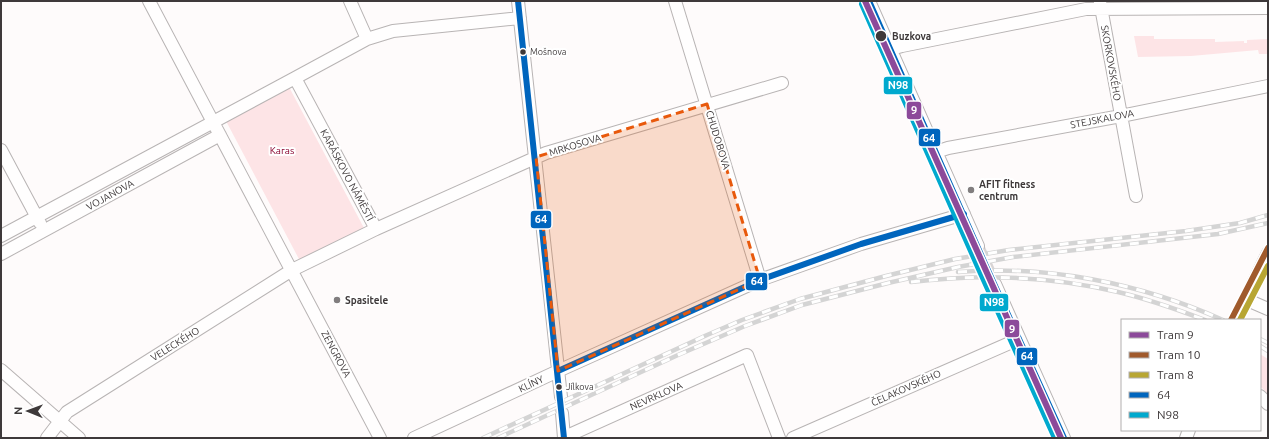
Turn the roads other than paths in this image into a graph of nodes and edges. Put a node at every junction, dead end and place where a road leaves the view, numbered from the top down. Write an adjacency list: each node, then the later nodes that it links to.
1 (149, 1): 16 (street)
2 (350, 1): 9 (street)
3 (518, 1): 8 (street)
4 (675, 1): 14 (street, CHUDOBOVA)
5 (869, 1): 10 (street)
6 (1100, 5): 7 (street); 10 (street); 15 (street, SKORKOVSKÉHO)
7 (1268, 8)
8 (520, 18): 9 (street); 20 (street)
9 (367, 39): 11 (street)
10 (891, 50): 19 (street)
11 (295, 78): 16 (street); 24 (street, KARÁSKOVO NÁMĚSTÍ)
12 (782, 83): 14 (street, MRKOSOVA)
13 (1268, 86): 15 (street, STEJSKALOVA)
14 (707, 104): 20 (street, MRKOSOVA); 31 (street, CHUDOBOVA)
15 (1121, 116): 19 (street, STEJSKALOVA); 21 (street, SKORKOVSKÉHO)
16 (213, 121): 17 (street); 23 (street, VOJANOVA)
17 (220, 135): 25 (street, VOJANOVA); 30 (street)
18 (1, 150): 23 (street)
19 (936, 152): 22 (street)
20 (536, 158): 24 (street, MRKOSOVA); 38 (street)
21 (1136, 196)
22 (964, 214): 27 (street); 31 (street, KLÍNY)
23 (36, 216): 25 (street); 26 (street, VOJANOVA)
24 (376, 230): 30 (street, KARÁSKOVO NÁMĚSTÍ)
25 (44, 231): 29 (street, VOJANOVA)
26 (1, 236)
27 (978, 246)
28 (1268, 253): 33 (street)
29 (1, 254)
30 (292, 270): 41 (street, VELECKÉHO); 44 (street, ZENGROVA)
31 (760, 280): 38 (street, KLÍNY)
32 (994, 284): 36 (street)
33 (1245, 299): 34 (street); 35 (street)
34 (1268, 309)
35 (1235, 319)
36 (1019, 339): 48 (street, ČELAKOVSKÉHO); 49 (street)
37 (1, 370): 41 (street)
38 (558, 371): 39 (street); 45 (street, KLÍNY)
39 (561, 397)
40 (562, 413): 46 (street)
41 (60, 422): 42 (street, VELECKÉHO); 43 (street)
42 (47, 438)
43 (79, 438)
44 (380, 438)
45 (414, 438)
46 (564, 438): 47 (street, NEVRKLOVA)
47 (779, 438)
48 (793, 438)
49 (1064, 438)

